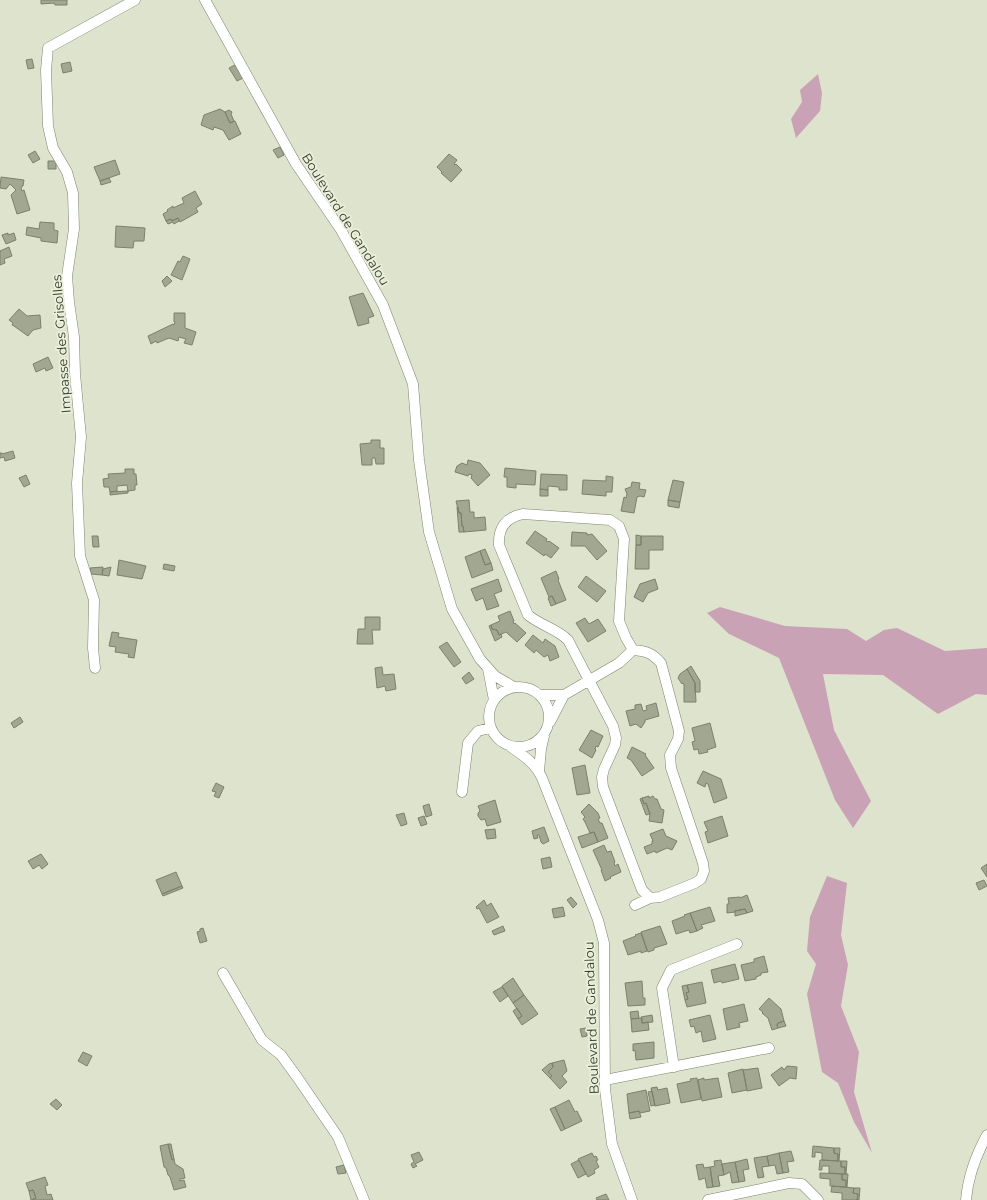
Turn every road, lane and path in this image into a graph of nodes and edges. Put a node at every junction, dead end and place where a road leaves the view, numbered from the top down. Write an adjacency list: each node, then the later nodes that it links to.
1 (135, 0): 4 (street, Impasse des Grisolles)
2 (205, 0): 5 (street, Boulevard de Gandalou)
3 (633, 650): 6 (street); 6 (street); 17 (street)
4 (95, 668)
5 (488, 669): 7 (street, Boulevard de Gandalou); 10 (street, Boulevard de Gandalou)
6 (590, 680): 9 (street); 17 (street)
7 (514, 687): 8 (street); 10 (street)
8 (540, 695): 9 (street); 11 (street)
9 (564, 695): 11 (street)
10 (494, 700): 12 (street)
11 (549, 723): 13 (street)
12 (490, 728): 14 (street); 16 (street)
13 (544, 734): 14 (street); 15 (street, Boulevard de Gandalou)
14 (511, 747): 15 (street, Boulevard de Gandalou)
15 (539, 771): 23 (street, Boulevard de Gandalou)
16 (462, 792)
17 (650, 898): 18 (street)
18 (635, 905)
19 (737, 944): 22 (street)
20 (223, 974): 25 (street)
21 (769, 1048): 22 (street)
22 (674, 1067): 23 (street)
23 (605, 1080): 26 (street, Boulevard de Gandalou)
24 (987, 1135): 29 (street)
25 (364, 1200)
26 (632, 1200)
27 (708, 1200): 28 (street)
28 (818, 1200)
29 (966, 1200)

